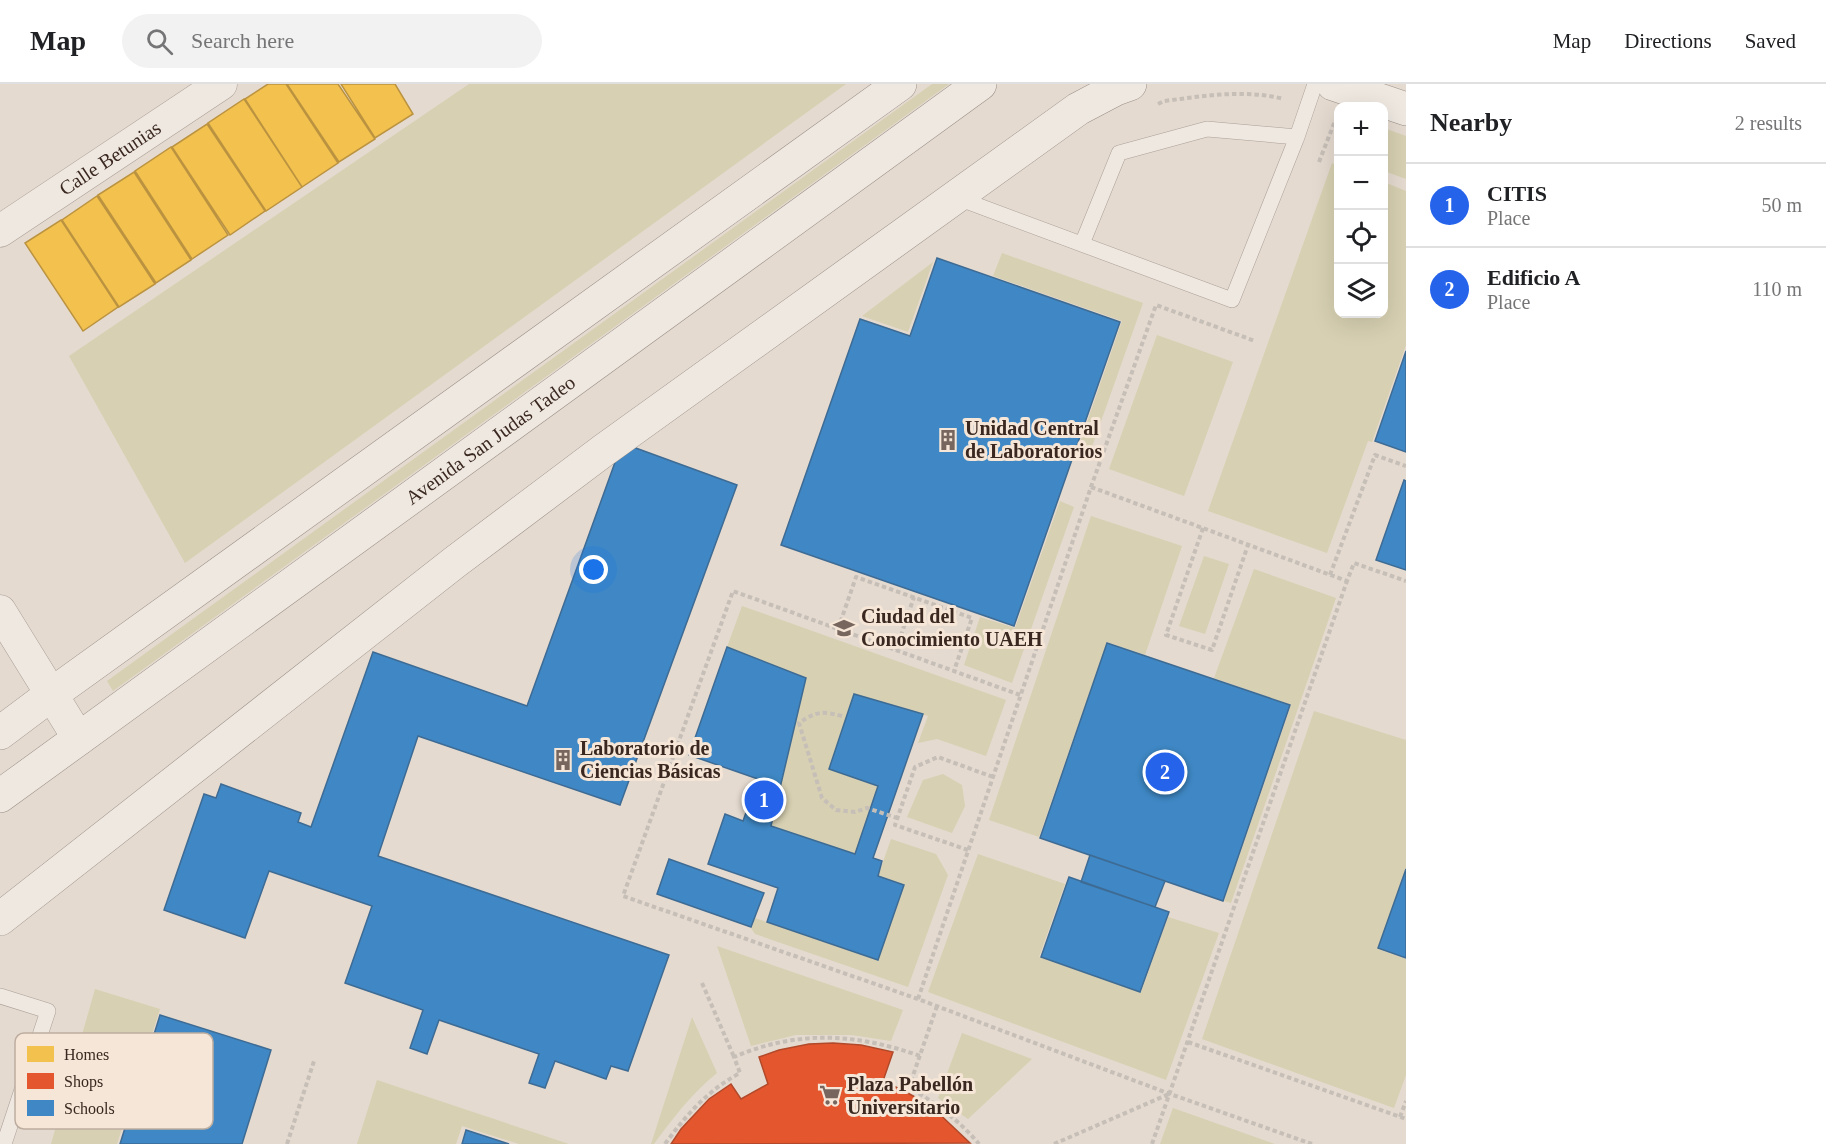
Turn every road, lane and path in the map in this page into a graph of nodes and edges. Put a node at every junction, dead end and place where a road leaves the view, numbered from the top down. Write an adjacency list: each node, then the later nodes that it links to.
1 (221, 84): 12 (street, Calle Betunias)
2 (900, 84): 27 (street)
3 (981, 84): 31 (street, Avenida San Judas Tadeo)
4 (1130, 84): 11 (street)
5 (1315, 84): 9 (lane)
6 (1333, 84): 7 (street)
7 (1406, 109)
8 (1334, 123): 10 (path)
9 (1297, 136): 13 (lane); 13 (lane)
10 (1320, 162)
11 (955, 197): 13 (lane); 36 (street)
12 (0, 231)
13 (1082, 244)
14 (1255, 341): 16 (path)
15 (1406, 466): 19 (path)
16 (1090, 487): 17 (path); 28 (path)
17 (1203, 528): 18 (path); 18 (path)
18 (1248, 545): 19 (path)
19 (1330, 575): 21 (path)
20 (1406, 581): 21 (path)
21 (1347, 582): 42 (path)
22 (914, 597): 24 (path); 25 (path); 26 (path)
23 (0, 611): 27 (street)
24 (838, 629): 25 (path); 39 (path)
25 (896, 650): 26 (path)
26 (954, 671): 28 (path)
27 (52, 694): 30 (street); 31 (street)
28 (1020, 695): 32 (path)
29 (842, 716): 34 (path)
30 (0, 733)
31 (79, 739): 33 (street, Avenida San Judas Tadeo)
32 (993, 777): 34 (path); 35 (path)
33 (0, 796)
34 (897, 818): 35 (path)
35 (968, 850): 39 (path)
36 (0, 919)
37 (702, 983): 44 (path)
38 (0, 996): 41 (lane)
39 (918, 999): 40 (path)
40 (937, 1006): 43 (path); 46 (path)
41 (41, 1033)
42 (1188, 1042): 46 (path); 49 (path)
43 (920, 1056): 44 (path); 54 (path)
44 (734, 1057): 53 (path)
45 (314, 1061): 52 (path)
46 (1170, 1094): 55 (path); 56 (path); 57 (path)
47 (1406, 1101): 49 (path)
48 (15, 1111): 51 (lane)
49 (1400, 1117): 50 (path)
50 (1406, 1119)
51 (4, 1144)
52 (287, 1144)
53 (665, 1144)
54 (979, 1144)
55 (1054, 1144)
56 (1152, 1144)
57 (1311, 1144)

